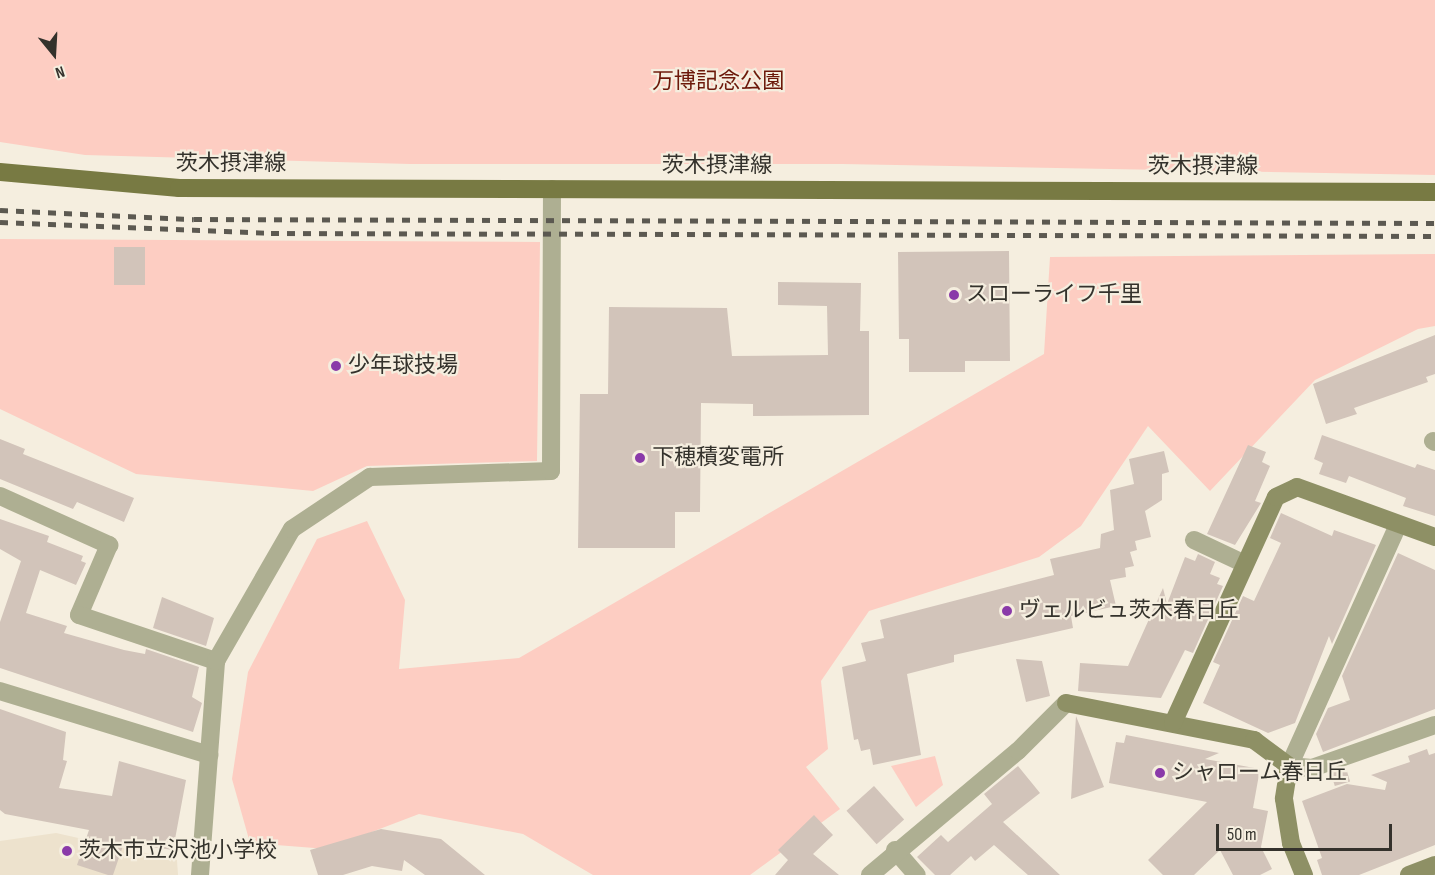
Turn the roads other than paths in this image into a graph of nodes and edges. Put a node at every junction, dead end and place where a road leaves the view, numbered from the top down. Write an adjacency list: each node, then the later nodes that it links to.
1 (0, 172): 2 (main road, 茨木摂津線)
2 (552, 189): 3 (main road, 茨木摂津線); 9 (street)
3 (1435, 192)
4 (0, 496): 9 (street)
5 (1398, 525): 6 (street); 8 (street); 14 (street)
6 (1435, 537)
7 (1194, 540): 8 (street)
8 (1245, 564): 11 (street)
9 (216, 660): 13 (street)
10 (0, 691): 13 (street)
11 (1173, 723): 14 (street); 15 (street)
12 (1435, 725): 14 (street)
13 (209, 755): 16 (street)
14 (1289, 766): 19 (street)
15 (895, 850): 17 (street); 18 (street)
16 (200, 875)
17 (870, 875)
18 (917, 875)
19 (1304, 875)

